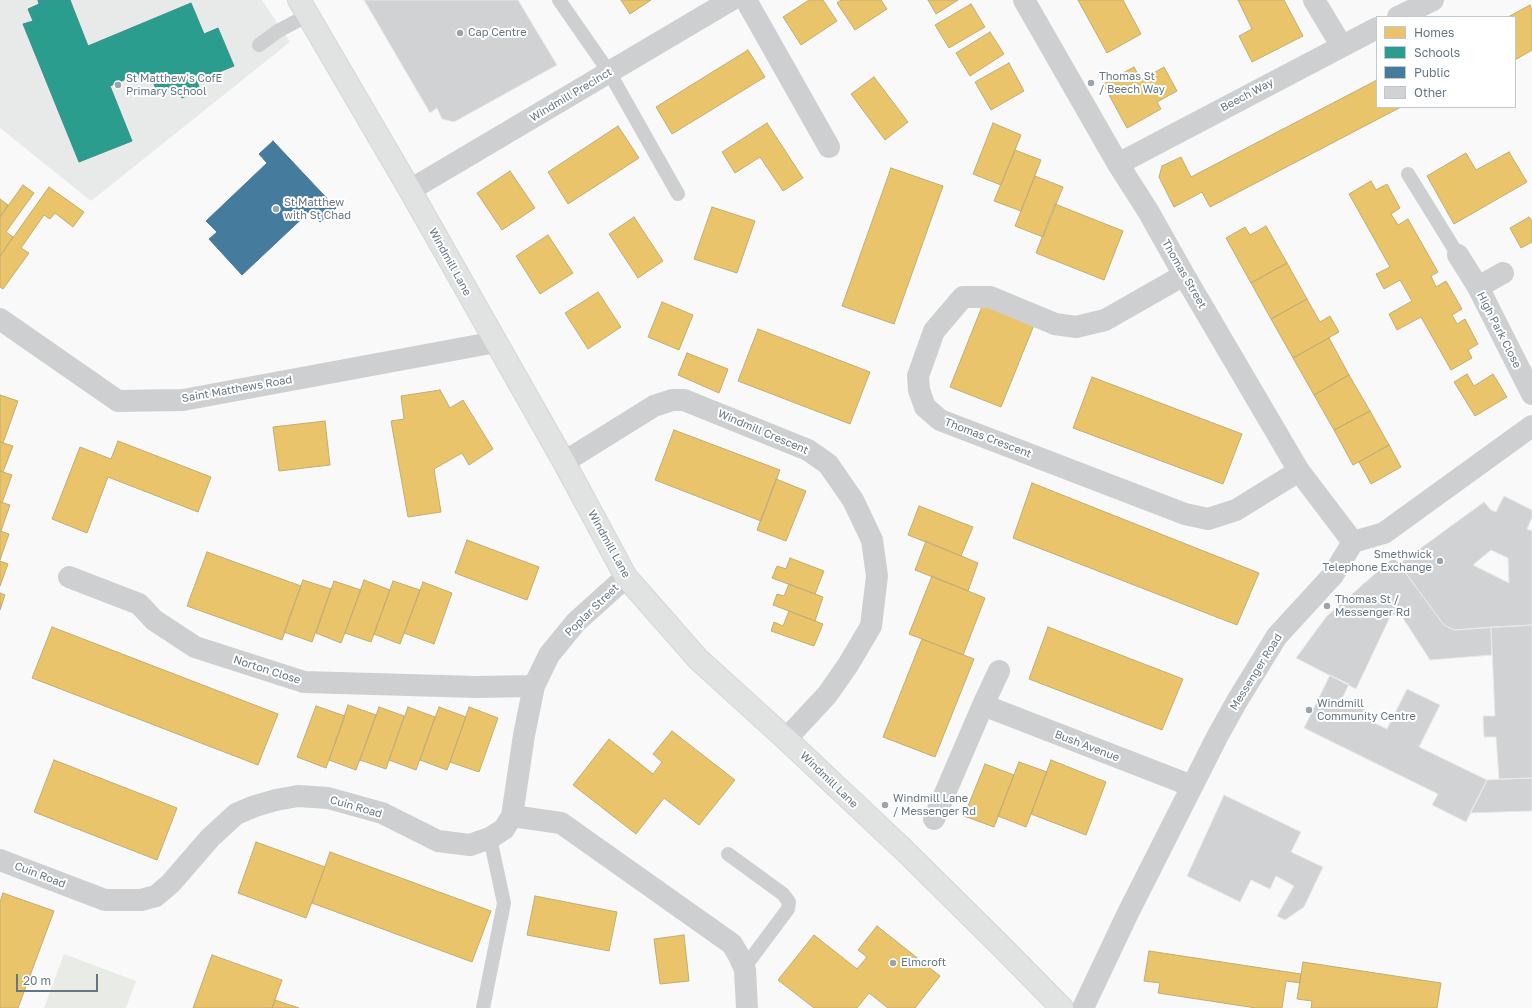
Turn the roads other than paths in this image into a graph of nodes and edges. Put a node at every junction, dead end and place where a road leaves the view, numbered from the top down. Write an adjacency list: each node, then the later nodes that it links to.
1 (558, 0): 12 (lane)
2 (731, 0): 12 (street, Windmill Precinct)
3 (746, 0): 13 (street)
4 (1024, 0): 14 (street, Thomas Street)
5 (1314, 0): 11 (street)
6 (1433, 0): 8 (street)
7 (303, 7): 10 (lane); 16 (main road, Windmill Lane)
8 (1400, 16)
9 (1376, 28): 11 (street, Beech Way)
10 (259, 44)
11 (1341, 45): 14 (street, Beech Way)
12 (609, 72): 16 (street, Windmill Precinct); 17 (lane)
13 (829, 148)
14 (1118, 164): 20 (street, Thomas Street)
15 (1408, 174): 18 (lane)
16 (410, 190): 23 (main road, Windmill Lane)
17 (678, 194)
18 (1458, 255): 21 (street, High Park Close)
19 (1504, 273): 21 (street, High Park Close)
20 (1184, 275): 27 (street, Thomas Street); 27 (street, Thomas Crescent)
21 (1478, 288): 24 (street, High Park Close)
22 (0, 319): 23 (street, Saint Matthews Road)
23 (496, 342): 26 (main road, Windmill Lane)
24 (1532, 394)
25 (1532, 426): 28 (street)
26 (564, 462): 30 (main road, Windmill Lane); 34 (street, Windmill Crescent)
27 (1299, 471): 28 (street, Thomas Street)
28 (1353, 542): 35 (street, Messenger Road)
29 (70, 577): 32 (street, Norton Close)
30 (626, 577): 32 (street, Poplar Street); 34 (main road, Windmill Lane)
31 (1000, 671): 33 (street)
32 (534, 686): 36 (street, Cuin Road)
33 (983, 706): 35 (street, Bush Avenue); 37 (street)
34 (786, 739): 44 (main road, Windmill Lane)
35 (1192, 786): 45 (street, Messenger Road)
36 (512, 816): 38 (street, Cuin Road); 41 (street)
37 (934, 819)
38 (490, 838): 40 (street, Cuin Road); 42 (lane)
39 (728, 854): 41 (lane)
40 (0, 860)
41 (744, 968): 43 (street)
42 (483, 1008)
43 (747, 1008)
44 (1062, 1008)
45 (1083, 1008)

